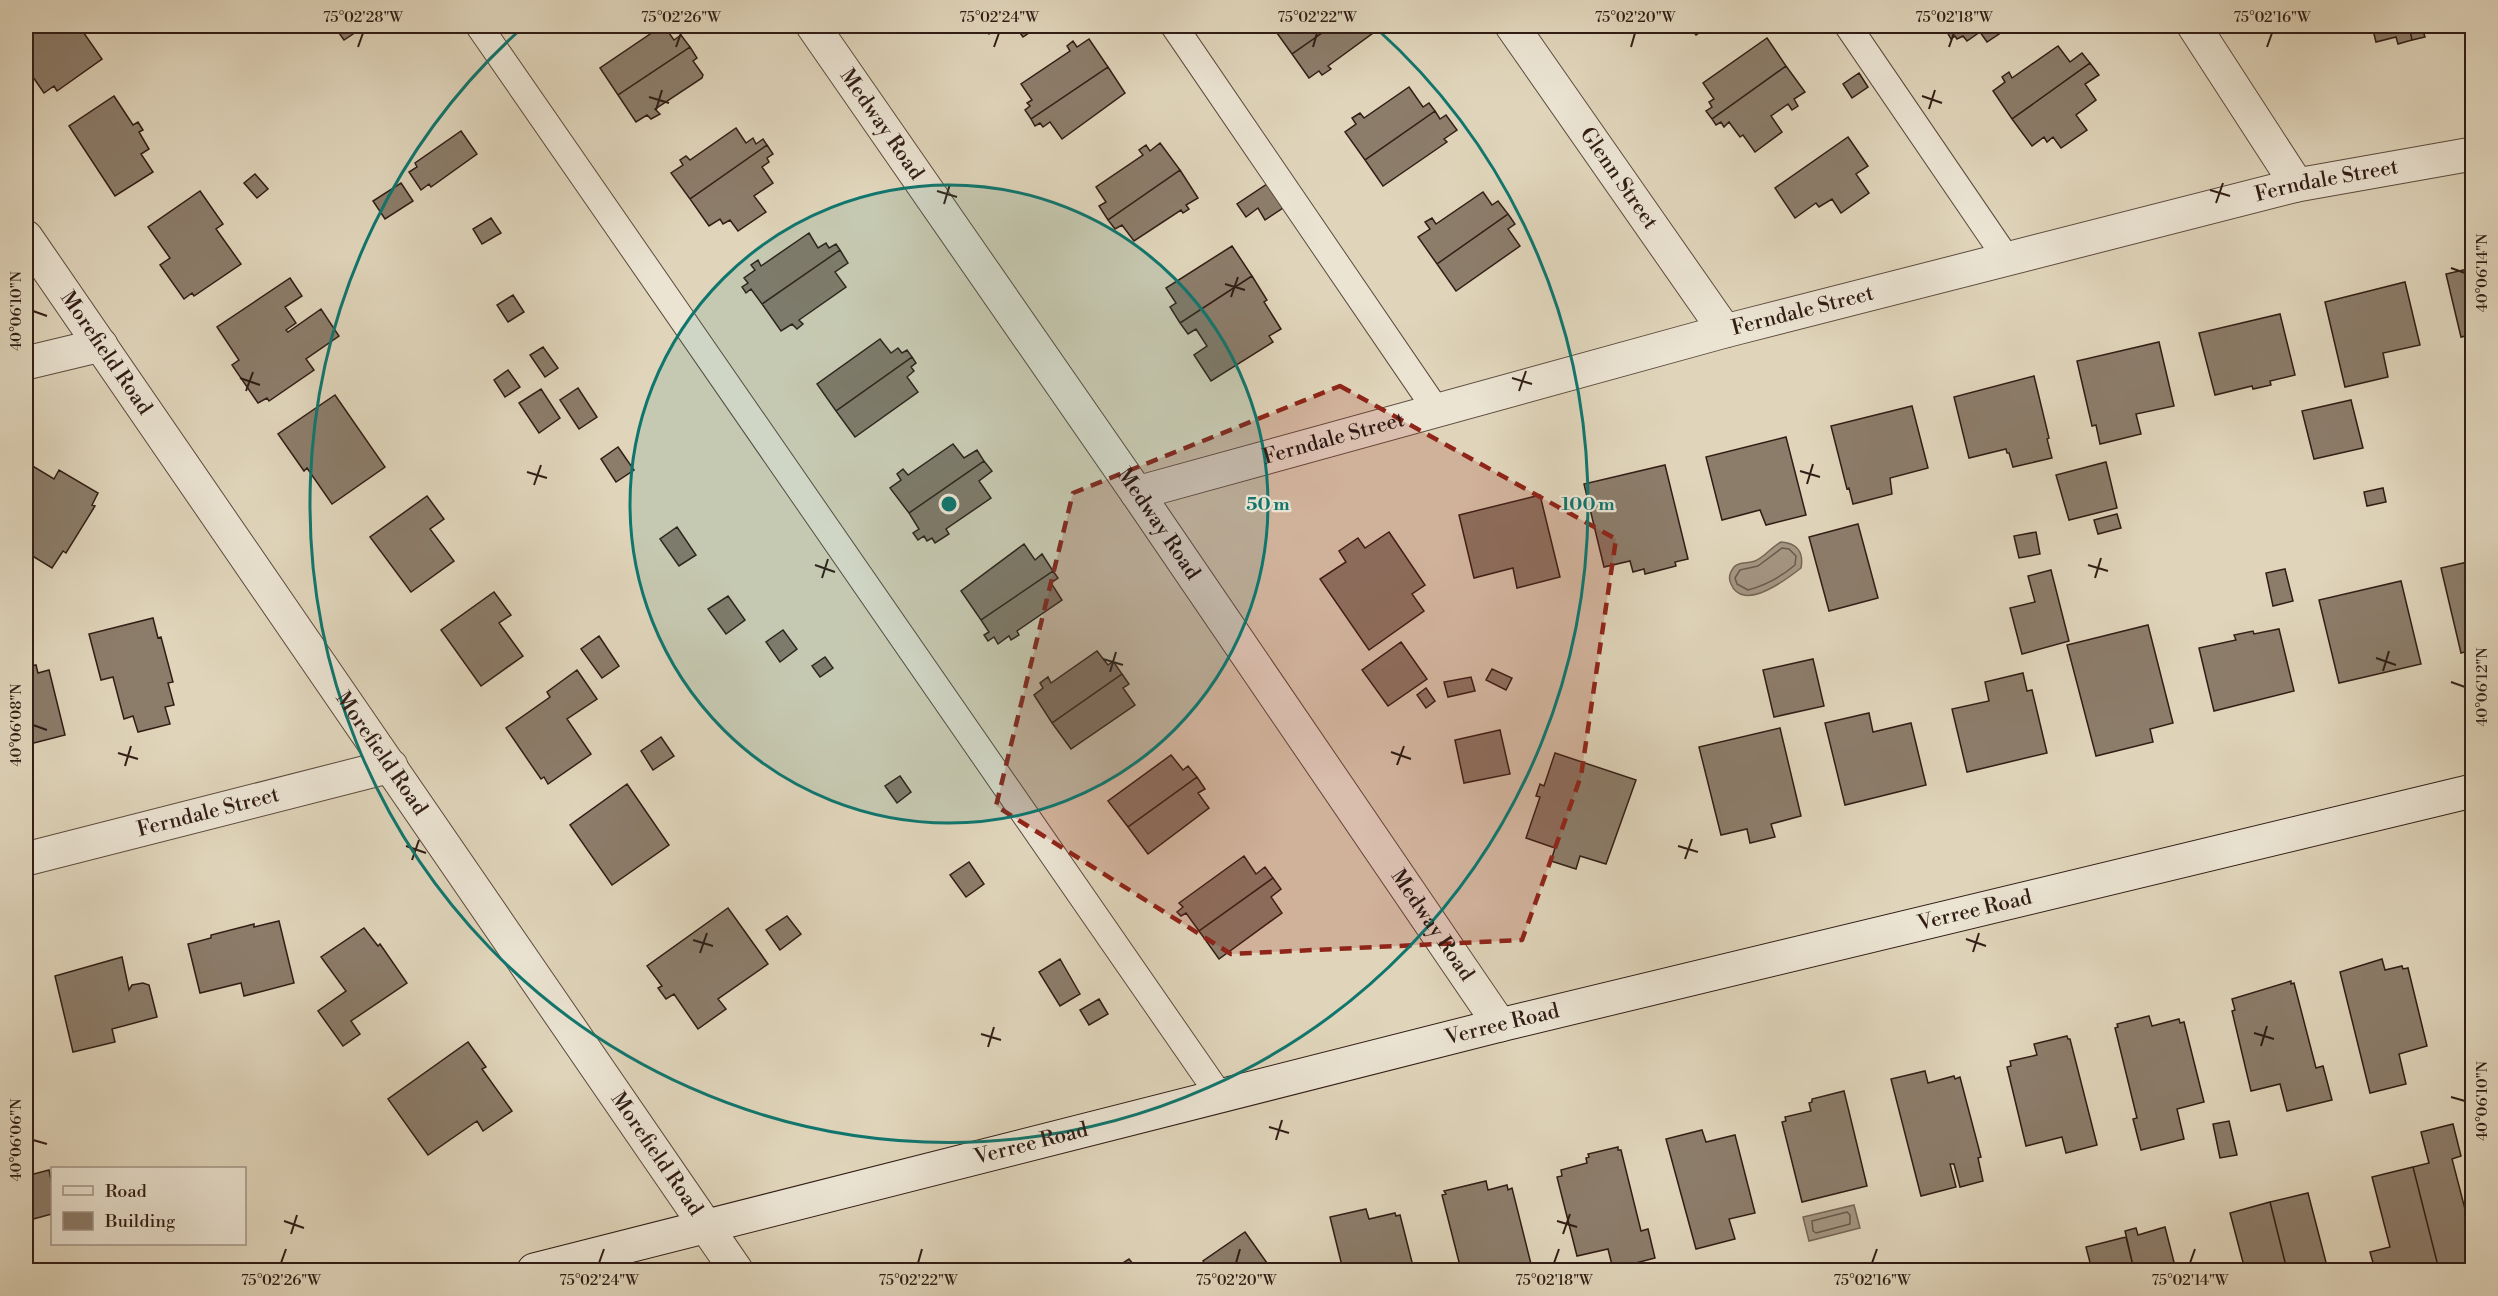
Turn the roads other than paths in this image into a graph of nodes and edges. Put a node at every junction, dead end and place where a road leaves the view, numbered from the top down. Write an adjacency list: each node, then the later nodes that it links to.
1 (479, 26): 20 (lane)
2 (813, 26): 15 (street, Medway Road)
3 (1174, 26): 14 (lane)
4 (1512, 26): 11 (street, Glenn Street)
5 (1848, 26): 10 (lane)
6 (2194, 26): 8 (street)
7 (2472, 154): 8 (street, Ferndale Street)
8 (2297, 185): 10 (street, Ferndale Street)
9 (26, 237): 12 (street, Morefield Road)
10 (2007, 260): 11 (street, Ferndale Street)
11 (1725, 331): 14 (street, Ferndale Street)
12 (101, 345): 13 (street); 16 (street, Morefield Road)
13 (26, 363)
14 (1437, 411): 15 (street, Ferndale Street)
15 (1137, 493): 19 (street, Medway Road)
16 (391, 766): 18 (street, Ferndale Street); 21 (street, Morefield Road)
17 (2472, 791): 19 (street, Verree Road)
18 (26, 859)
19 (1500, 1025): 20 (street, Verree Road)
20 (1220, 1096): 21 (street, Verree Road)
21 (706, 1227): 22 (street, Verree Road); 23 (street, Morefield Road)
22 (534, 1270)
23 (736, 1270)

